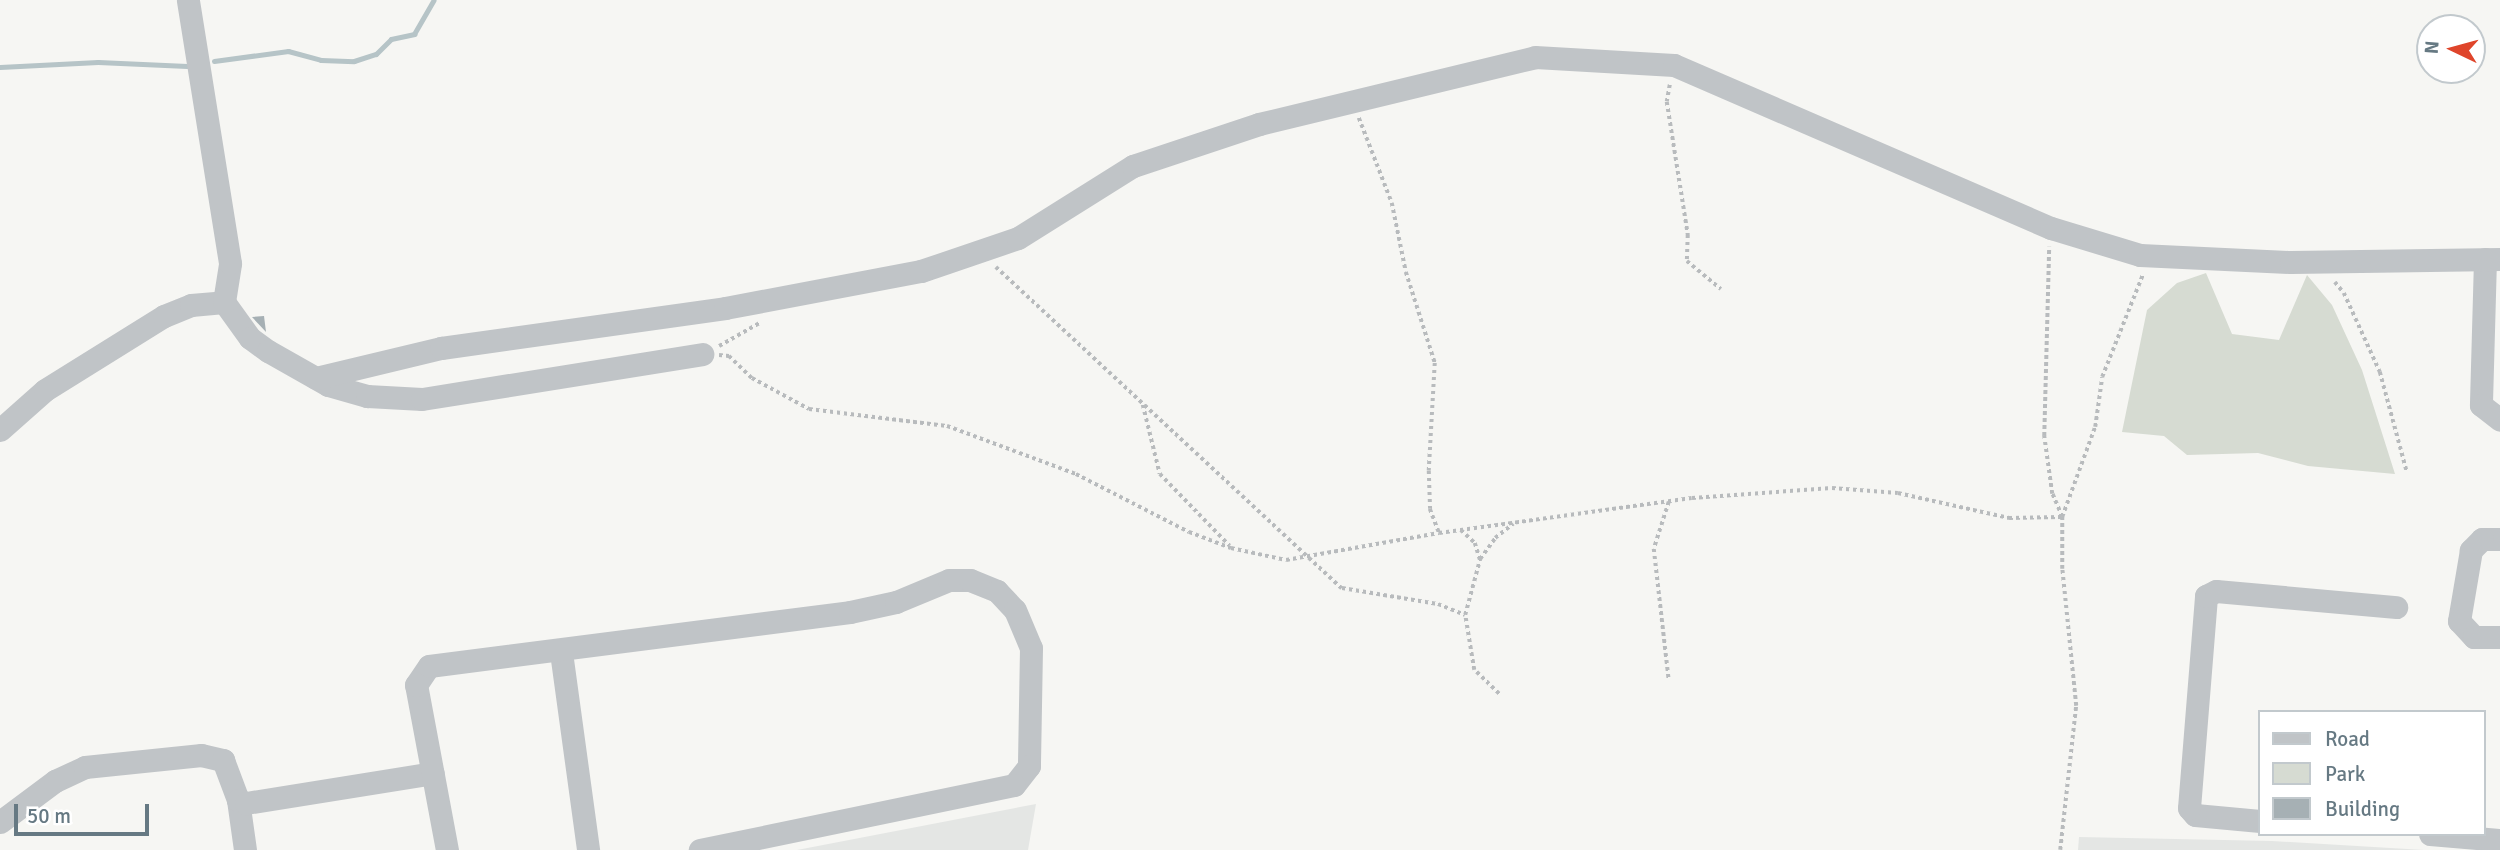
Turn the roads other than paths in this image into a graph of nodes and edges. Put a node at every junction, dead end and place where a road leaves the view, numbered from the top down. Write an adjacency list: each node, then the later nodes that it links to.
1 (188, 0): 3 (street)
2 (2493, 259): 5 (street); 6 (street)
3 (224, 302): 5 (street); 7 (street)
4 (702, 354): 5 (street)
5 (316, 378)
6 (2500, 420)
7 (0, 430)
8 (2500, 539): 10 (street)
9 (2396, 607): 14 (street)
10 (2500, 637)
11 (561, 652): 12 (street); 20 (street); 21 (street)
12 (433, 773): 13 (street); 19 (street)
13 (238, 800): 15 (street); 18 (street)
14 (2258, 821)
15 (0, 822)
16 (2453, 836): 17 (street)
17 (2500, 840)
18 (246, 850)
19 (447, 850)
20 (588, 850)
21 (700, 850)

